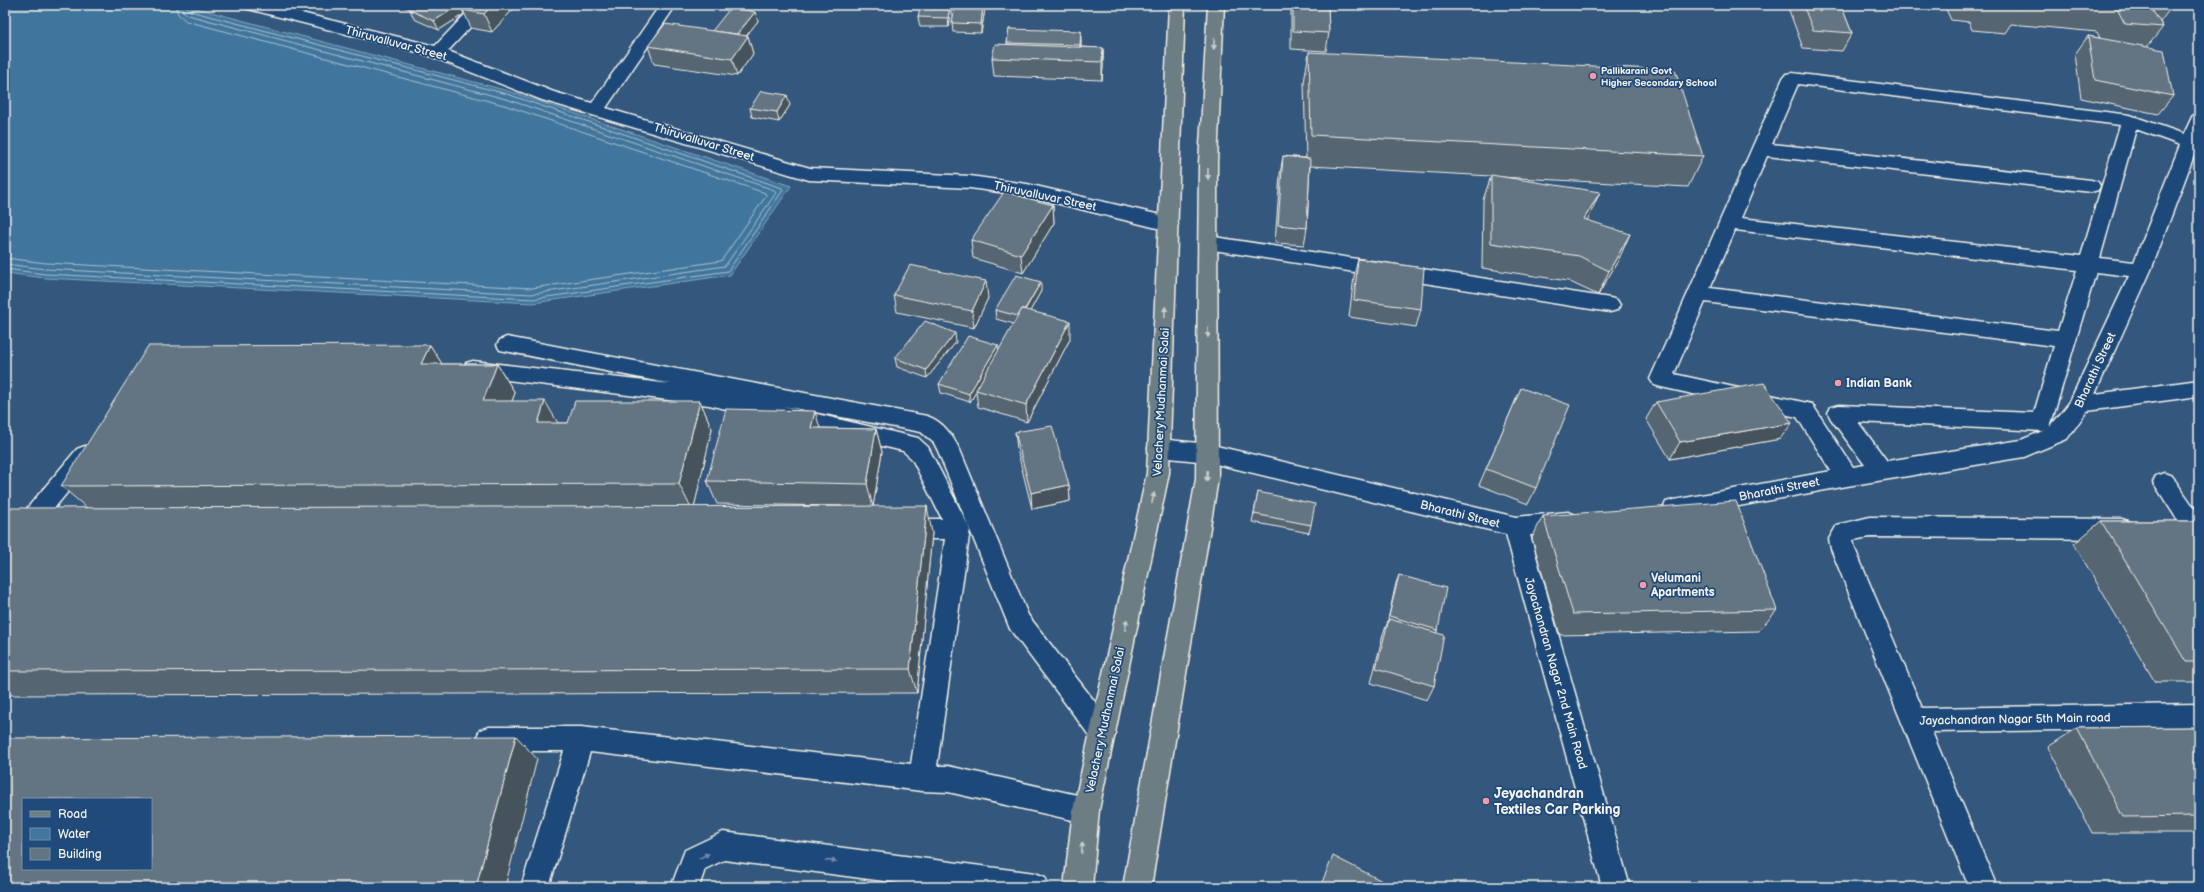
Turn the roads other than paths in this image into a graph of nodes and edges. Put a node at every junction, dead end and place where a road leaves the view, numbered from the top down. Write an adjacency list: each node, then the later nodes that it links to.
1 (130, 5): 2 (street)
2 (140, 5)
3 (250, 5): 8 (street, Thiruvalluvar Street)
4 (483, 5): 8 (street)
5 (668, 5): 9 (street)
6 (1178, 5): 16 (main road, Velachery Mudhanmai Salai)
7 (1216, 5): 17 (main road, one-way to 17)
8 (437, 53): 9 (street, Thiruvalluvar Street)
9 (596, 110): 16 (street, Thiruvalluvar Street)
10 (2199, 119): 12 (street, Bharathi Street)
11 (2130, 121): 12 (street); 13 (street); 18 (street)
12 (2189, 142): 19 (street, Bharathi Street)
13 (1761, 149): 14 (street); 15 (street)
14 (2090, 186)
15 (1729, 222): 18 (street); 20 (street)
16 (1169, 224): 30 (main road, Velachery Mudhanmai Salai, one-way to 16)
17 (1208, 243): 21 (street); 31 (main road, one-way to 31)
18 (2088, 265): 19 (street); 22 (street)
19 (2141, 270): 26 (street, Bharathi Street)
20 (1698, 294): 22 (street); 27 (street)
21 (1610, 305)
22 (2066, 340): 28 (street)
23 (507, 345): 46 (street)
24 (453, 366): 40 (street)
25 (2199, 388): 26 (street)
26 (2080, 404): 32 (street, Bharathi Street)
27 (1804, 410): 28 (street); 33 (street)
28 (1839, 413): 32 (street)
29 (96, 442): 37 (street)
30 (1159, 448): 31 (street, Bharathi Street); 46 (main road, Velachery Mudhanmai Salai, one-way to 30)
31 (1208, 453): 38 (street, Bharathi Street); 55 (main road, one-way to 55)
32 (1882, 471): 33 (street, Bharathi Street)
33 (1847, 477): 35 (street, Bharathi Street)
34 (2164, 482): 43 (street)
35 (1654, 512)
36 (1585, 520): 38 (street, Bharathi Street)
37 (50, 526)
38 (1516, 527): 56 (street, Jayachandran Nagar 2nd Main Road)
39 (878, 528): 40 (street)
40 (958, 529): 49 (street)
41 (2140, 529): 45 (street)
42 (2172, 530): 43 (street)
43 (2198, 532)
44 (2199, 716): 45 (street, Jayachandran Nagar 5th Main road)
45 (1914, 720): 57 (street, Jayachandran Nagar 5th Main road)
46 (1103, 733): 50 (main road, Velachery Mudhanmai Salai)
47 (581, 738): 48 (street); 49 (street); 51 (street)
48 (463, 739)
49 (922, 778): 50 (street)
50 (1086, 810): 54 (main road, Velachery Mudhanmai Salai, one-way to 50)
51 (535, 887)
52 (685, 887): 53 (street, one-way to 53)
53 (1035, 887)
54 (1078, 887)
55 (1137, 887)
56 (1616, 887)
57 (1983, 887)

